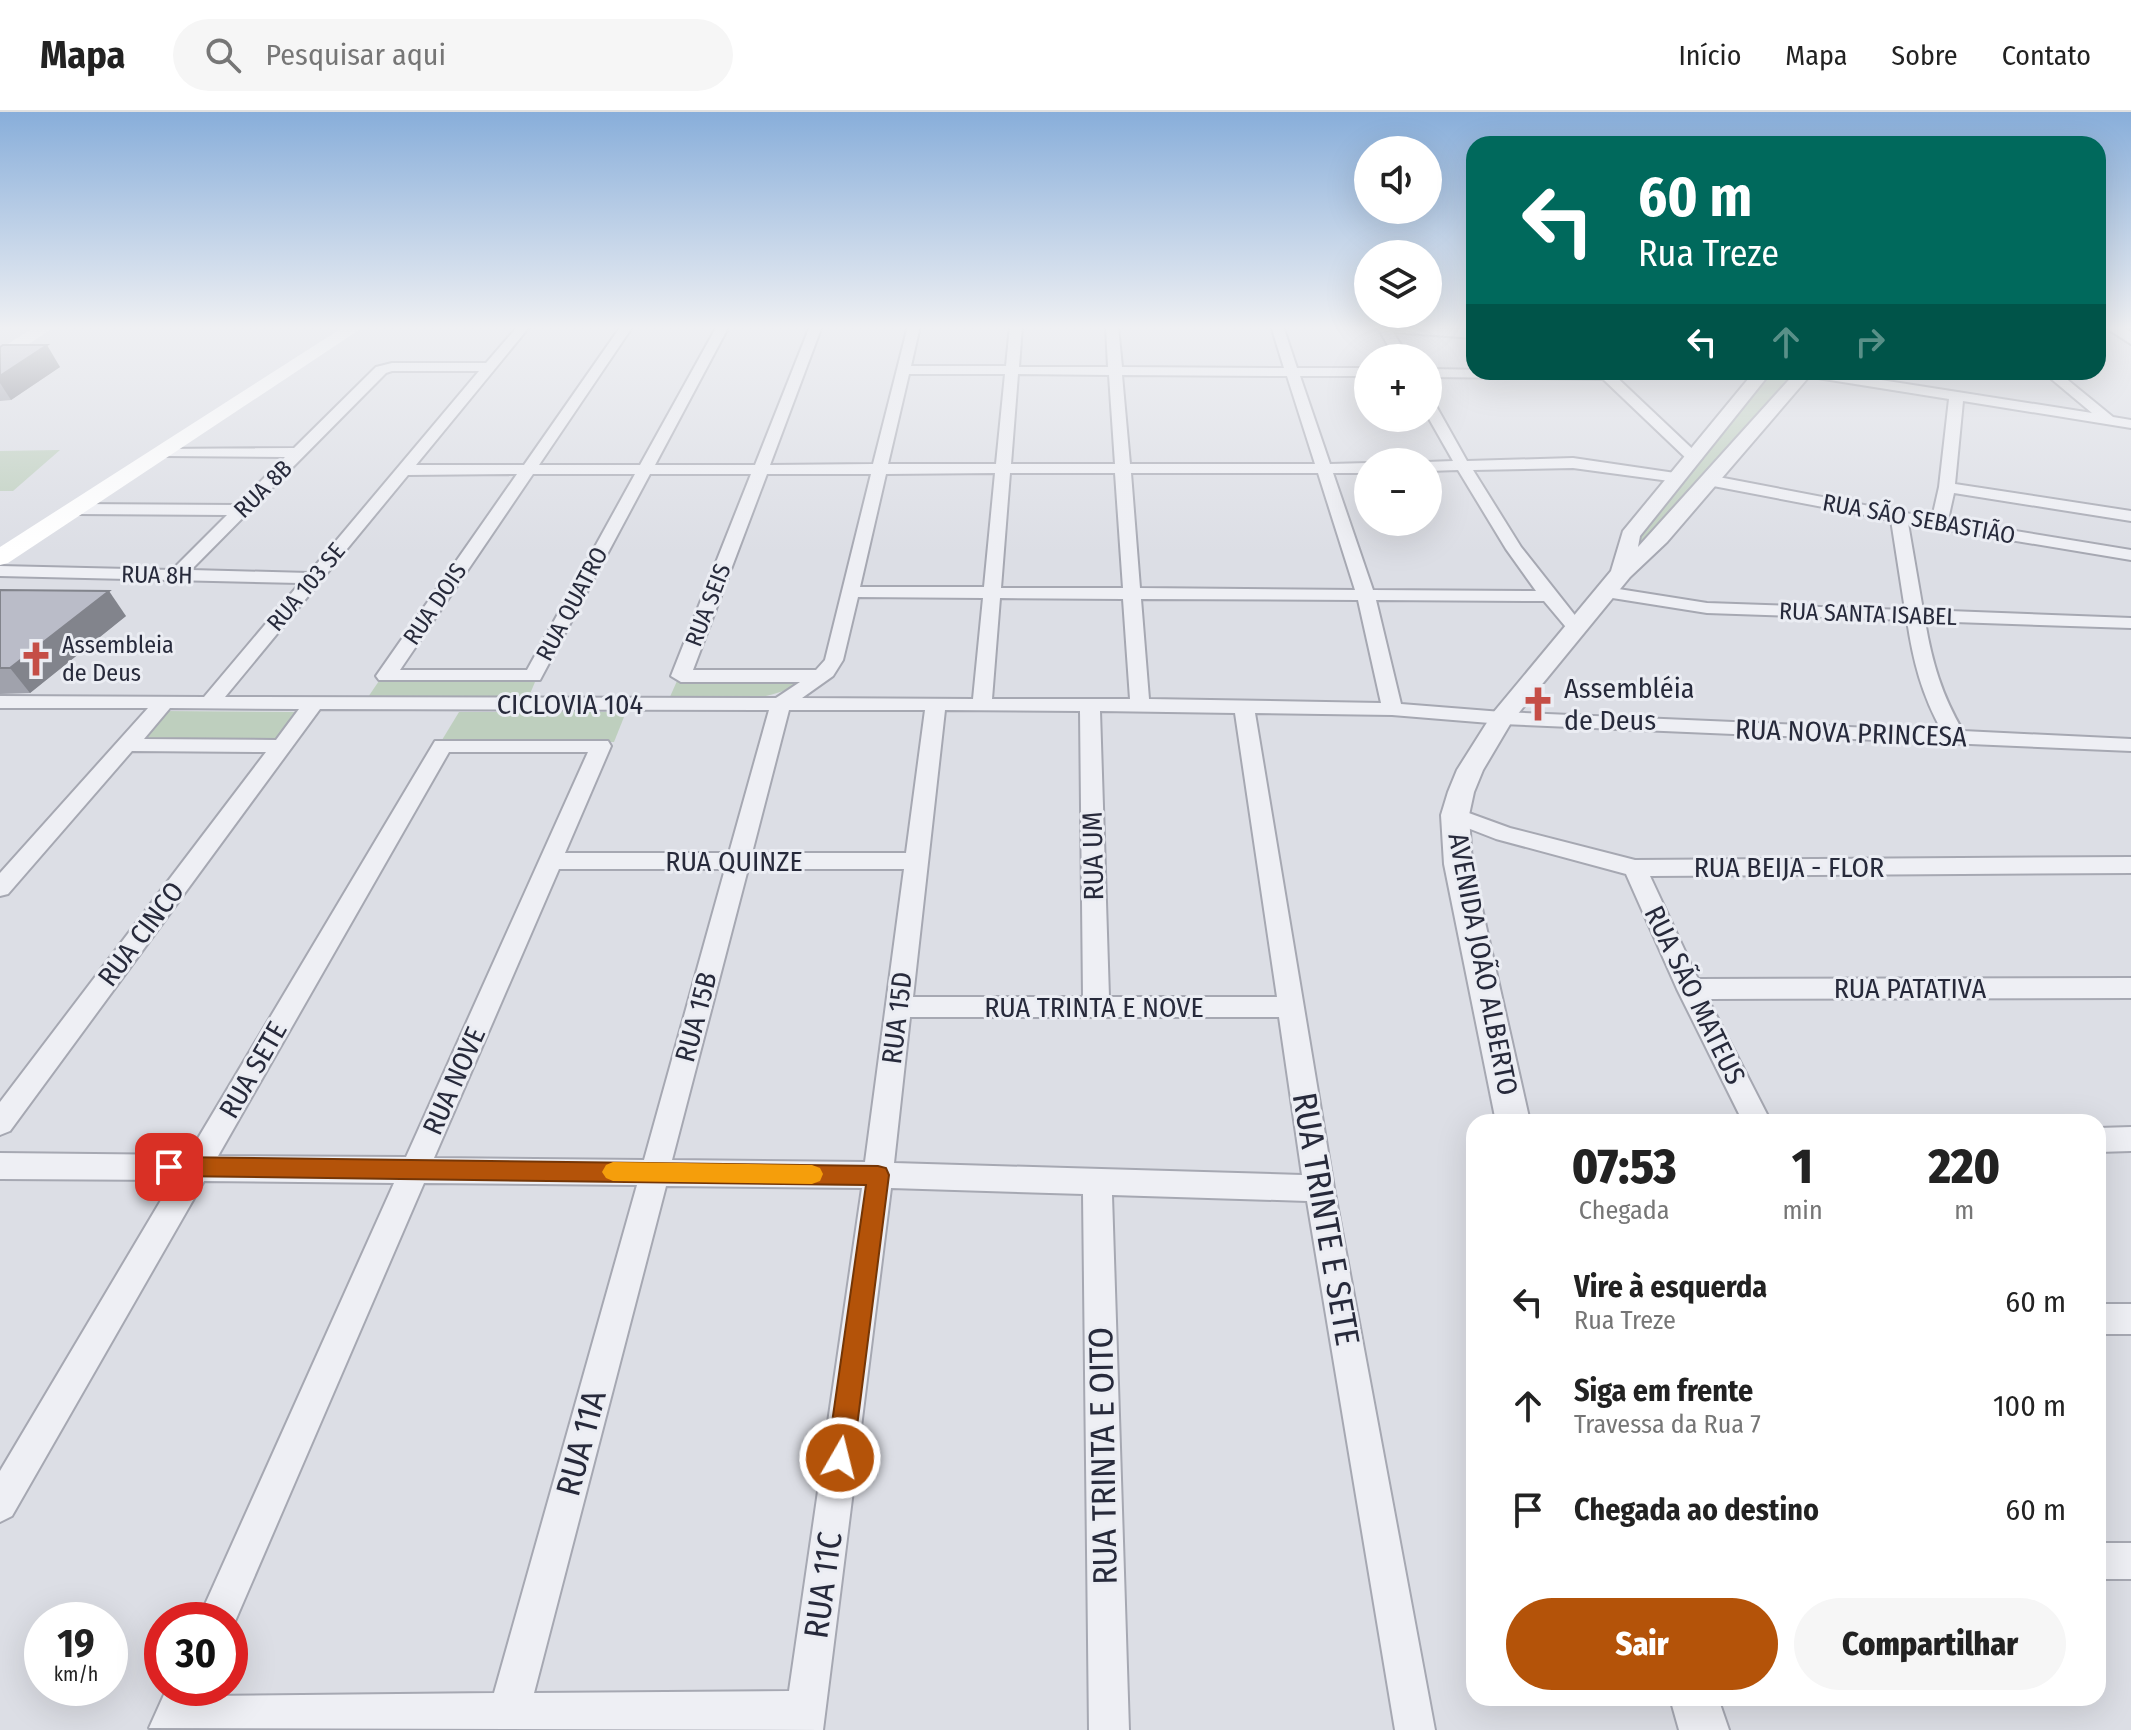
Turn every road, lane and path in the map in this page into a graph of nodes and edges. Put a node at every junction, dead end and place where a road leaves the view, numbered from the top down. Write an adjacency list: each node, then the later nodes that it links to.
1 (241, 402): 21 (main road)
2 (350, 402): 22 (street, RUA 8B)
3 (461, 402): 33 (street, RUA 103 SE)
4 (575, 402): 34 (street, RUA DOIS)
5 (682, 402): 32 (street, RUA QUATRO)
6 (787, 402): 28 (street, RUA SEIS)
7 (896, 402): 29 (street)
8 (1009, 402): 26 (street)
9 (1117, 402): 27 (street)
10 (1304, 402): 30 (street)
11 (1634, 402): 23 (street)
12 (1739, 402): 23 (street, AVENIDA JOÃO ALBERTO)
13 (1778, 402): 36 (street, AVENIDA JOÃO ALBERTO)
14 (1956, 402): 37 (street)
15 (1985, 402): 17 (street)
16 (2086, 402): 17 (street)
17 (2109, 421): 18 (street); 20 (street)
18 (2131, 424)
19 (1442, 429): 25 (street)
20 (2131, 440)
21 (164, 452): 22 (street); 38 (main road)
22 (298, 453): 39 (street, RUA 8B)
23 (1694, 458): 35 (street, AVENIDA JOÃO ALBERTO)
24 (1442, 466): 25 (street)
25 (1463, 466): 35 (street); 53 (street)
26 (1003, 467): 27 (street); 29 (street); 50 (street)
27 (1122, 467): 30 (street); 51 (street)
28 (761, 468): 29 (street); 32 (street); 58 (street, RUA SEIS)
29 (880, 468): 49 (street)
30 (1326, 468): 31 (street); 52 (street)
31 (1354, 468)
32 (645, 469): 34 (street); 57 (street, RUA QUATRO)
33 (403, 470): 34 (street); 47 (street, RUA 103 SE)
34 (527, 470): 57 (street, RUA DOIS)
35 (1677, 477): 48 (street, AVENIDA JOÃO ALBERTO)
36 (1708, 480): 41 (street, RUA SÃO SEBASTIÃO); 48 (street, AVENIDA JOÃO ALBERTO)
37 (1947, 487): 40 (street); 42 (street)
38 (76, 509): 39 (street); 44 (main road)
39 (241, 510): 46 (street, RUA 8B)
40 (2131, 516)
41 (1899, 517): 42 (street, RUA SÃO SEBASTIÃO); 54 (street)
42 (1939, 523): 43 (street, RUA SÃO SEBASTIÃO)
43 (2131, 555)
44 (0, 558)
45 (0, 571): 46 (street, RUA 8H)
46 (175, 576): 47 (street, RUA 8H)
47 (313, 578): 60 (street, RUA 103 SE)
48 (1614, 582): 54 (street, RUA SANTA ISABEL); 56 (street, AVENIDA JOÃO ALBERTO)
49 (850, 592): 50 (street); 58 (street)
50 (992, 593): 51 (street); 65 (street)
51 (1132, 594): 52 (street); 67 (street)
52 (1366, 595): 53 (street); 69 (street)
53 (1547, 596): 56 (street)
54 (1914, 616): 55 (street, RUA SANTA ISABEL); 71 (street)
55 (2131, 623)
56 (1576, 628): 70 (street, AVENIDA JOÃO ALBERTO)
57 (461, 676)
58 (820, 676): 63 (street)
59 (164, 703): 60 (street, CICLOVIA 104); 62 (street, CICLOVIA 104); 72 (street)
60 (209, 703): 61 (street, CICLOVIA 104)
61 (314, 703): 63 (street, CICLOVIA 104); 74 (street, RUA CINCO)
62 (2, 704)
63 (781, 704): 64 (street, CICLOVIA 104); 78 (street, RUA 15B)
64 (936, 704): 65 (street, CICLOVIA 104); 79 (street, RUA 15D)
65 (982, 704): 66 (street, CICLOVIA 104)
66 (1090, 705): 67 (street, CICLOVIA 104); 86 (street, RUA UM)
67 (1140, 705): 68 (street, RUA NOVA PRINCESA)
68 (1244, 706): 69 (street, RUA NOVA PRINCESA); 87 (street, RUA TRINTE E SETE)
69 (1392, 709): 70 (street, RUA NOVA PRINCESA)
70 (1502, 718): 71 (street, RUA NOVA PRINCESA); 76 (street, AVENIDA JOÃO ALBERTO)
71 (1956, 737): 73 (street, RUA NOVA PRINCESA)
72 (127, 745): 74 (street); 82 (street)
73 (2131, 745)
74 (281, 746): 90 (street, RUA CINCO)
75 (522, 746): 77 (street, RUA NOVE); 94 (street, RUA SETE)
76 (1455, 815): 81 (street, RUA BEIJA - FLOR); 88 (street, AVENIDA JOÃO ALBERTO)
77 (551, 861): 78 (street, RUA QUINZE); 95 (street, RUA NOVE)
78 (739, 861): 79 (street, RUA QUINZE); 96 (street, RUA 15B)
79 (917, 861): 85 (street, RUA 15D)
80 (2131, 865): 81 (street, RUA BEIJA - FLOR)
81 (1635, 868): 84 (street, RUA SÃO MATEUS)
82 (0, 888)
83 (2131, 988): 84 (street, RUA PATATIVA)
84 (1690, 989): 89 (street, RUA SÃO MATEUS)
85 (899, 1007): 86 (street, RUA TRINTA E NOVE); 97 (street, RUA 15D)
86 (1096, 1007): 87 (street, RUA TRINTA E NOVE)
87 (1290, 1007): 99 (street, RUA TRINTE E SETE)
88 (1511, 1114)
89 (1753, 1114)
90 (0, 1123)
91 (2131, 1139): 92 (street)
92 (2106, 1140)
93 (0, 1166): 94 (street)
94 (197, 1167): 95 (street); 102 (street, RUA SETE)
95 (415, 1169): 96 (street); 105 (street, RUA NOVE)
96 (654, 1172): 97 (street); 109 (street, RUA 11A)
97 (878, 1175): 98 (street); 108 (street, RUA 11C)
98 (1097, 1183): 99 (street); 110 (street, RUA TRINTA E OITO)
99 (1319, 1188): 111 (street, RUA TRINTE E SETE)
100 (2106, 1319): 101 (street)
101 (2131, 1319)
102 (0, 1504)
103 (2106, 1561): 104 (street)
104 (2131, 1561)
105 (225, 1602)
106 (1696, 1706): 112 (street)
107 (177, 1711): 109 (street)
108 (805, 1720): 109 (street)
109 (506, 1722)
110 (1109, 1730)
111 (1415, 1730)
112 (1704, 1730)

